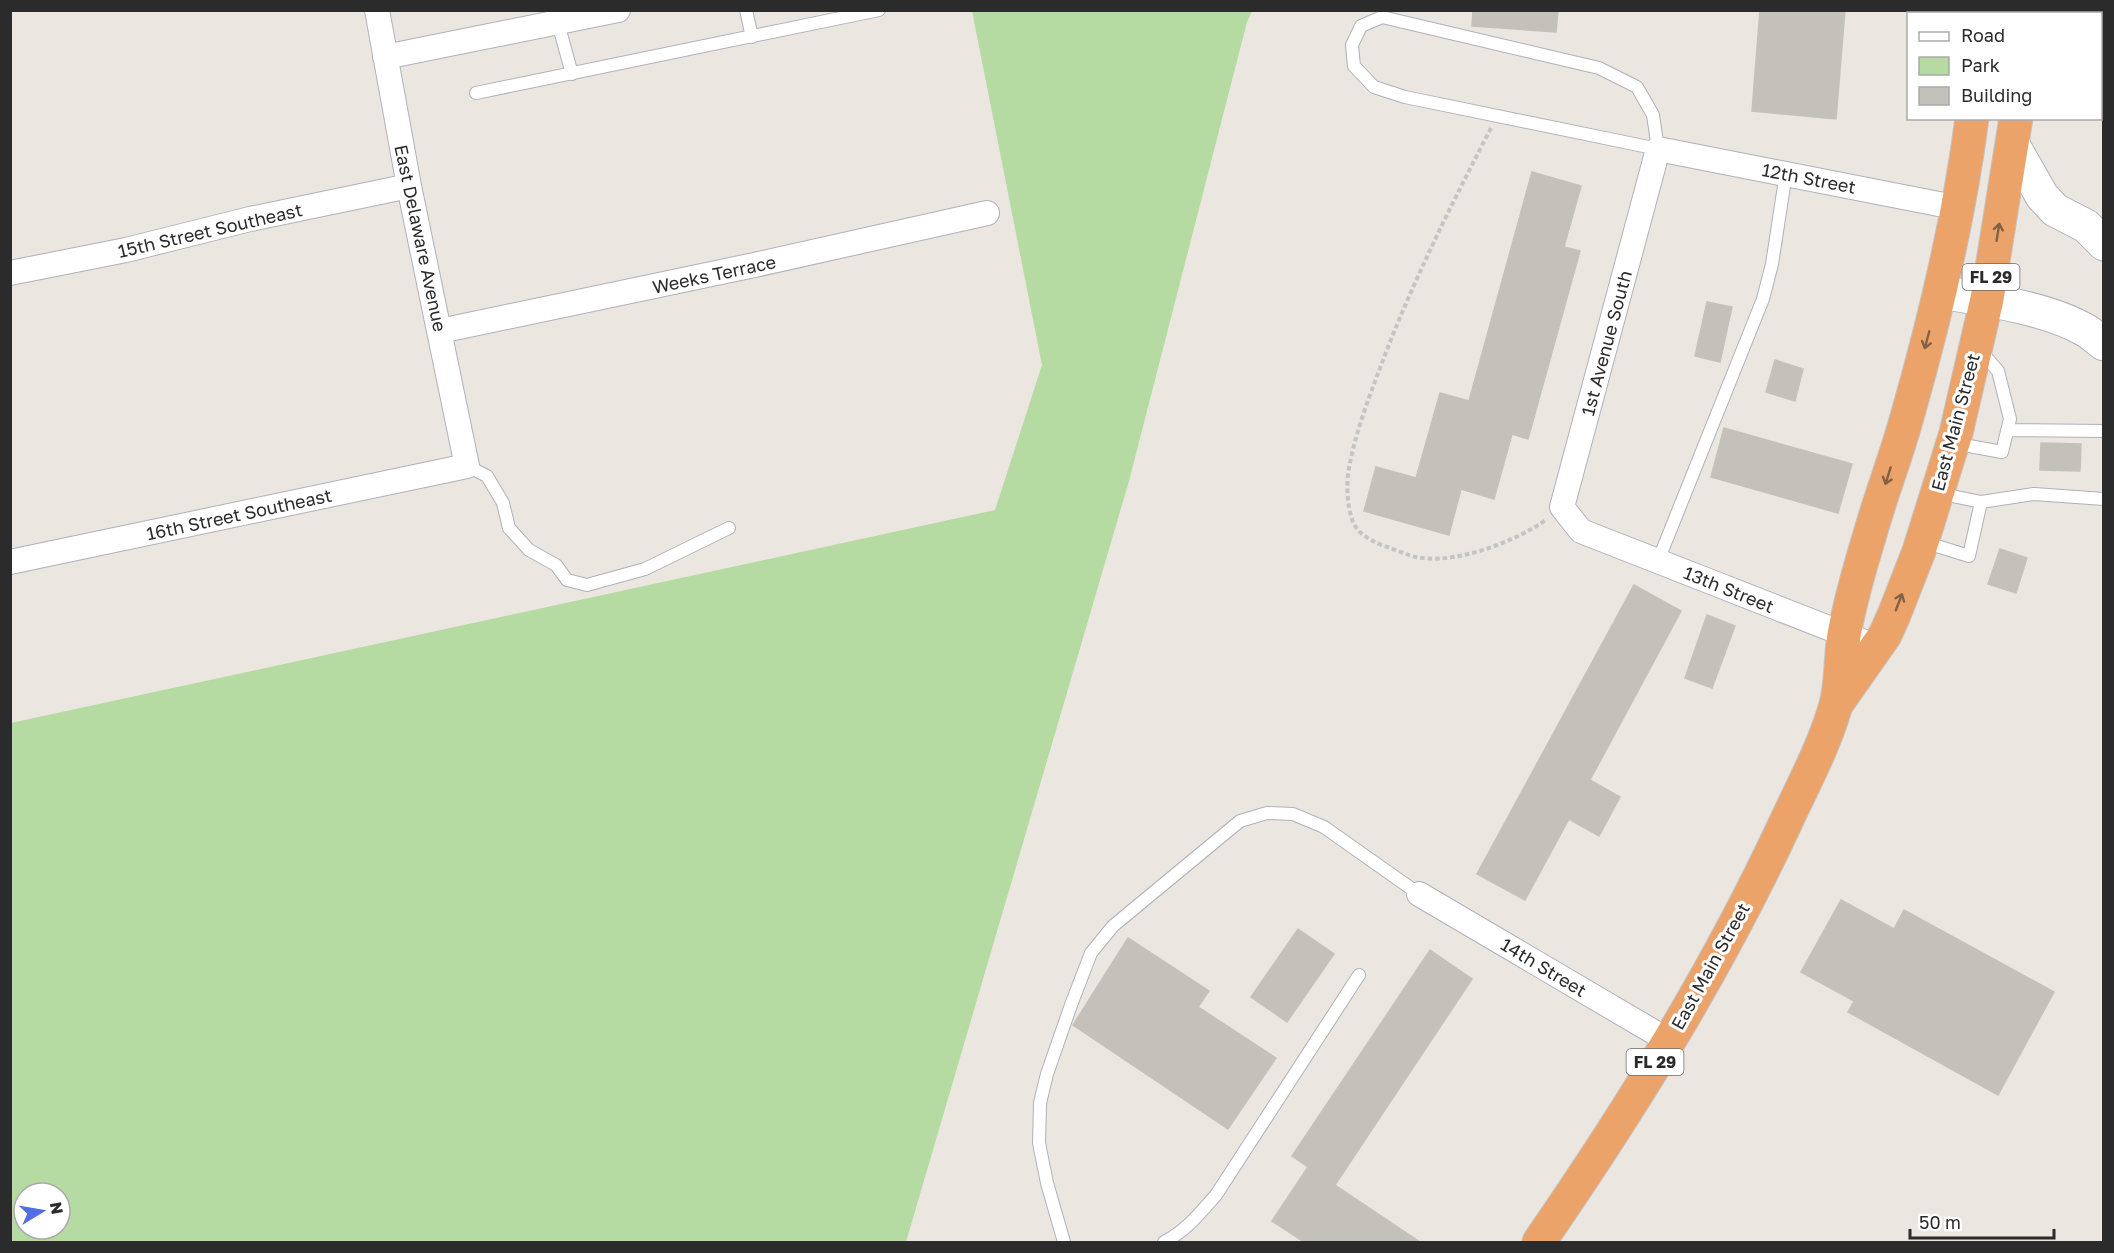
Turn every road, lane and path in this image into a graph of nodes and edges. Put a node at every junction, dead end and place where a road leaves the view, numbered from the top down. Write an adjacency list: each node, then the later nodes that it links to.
1 (377, 10): 7 (street, East Delaware Avenue)
2 (618, 10): 5 (street)
3 (746, 10): 6 (lane)
4 (879, 10): 6 (lane)
5 (558, 22): 7 (street); 8 (lane)
6 (752, 37): 8 (lane)
7 (385, 57): 15 (street, East Delaware Avenue)
8 (572, 74): 9 (lane)
9 (476, 93)
10 (1497, 116): 13 (lane); 13 (lane); 32 (path)
11 (1972, 120): 16 (highway, East Main Street / FL 29)
12 (2014, 132): 18 (main road); 21 (highway, East Main Street / FL 29, one-way to 12)
13 (1658, 149): 14 (street, 12th Street); 32 (street, 1st Avenue South)
14 (1786, 173): 16 (street, 12th Street); 35 (lane)
15 (409, 186): 19 (street, 15th Street Southeast); 22 (street, East Delaware Avenue)
16 (1959, 208): 20 (highway, East Main Street / FL 29)
17 (987, 213): 22 (street, Weeks Terrace)
18 (2103, 244)
19 (10, 273)
20 (1941, 292): 21 (main road); 37 (highway, East Main Street / FL 29, one-way to 37)
21 (1987, 299): 23 (main road); 24 (highway, East Main Street / FL 29)
22 (440, 331): 28 (street, East Delaware Avenue)
23 (2103, 344)
24 (1976, 346): 25 (lane); 27 (highway, East Main Street / FL 29)
25 (2007, 430): 26 (lane); 27 (lane)
26 (2103, 431)
27 (1953, 443): 29 (highway, East Main Street / FL 29)
28 (467, 466): 33 (lane); 36 (street, 16th Street Southeast)
29 (1937, 493): 31 (lane); 34 (highway, East Main Street / FL 29)
30 (2103, 499): 31 (lane)
31 (1981, 501): 34 (lane)
32 (1562, 507): 35 (street, 13th Street)
33 (729, 528)
34 (1921, 542): 38 (highway, East Main Street / FL 29, one-way to 34)
35 (1658, 561): 37 (street, 13th Street)
36 (10, 562)
37 (1844, 635): 38 (street, 13th Street); 39 (highway, East Main Street / FL 29)
38 (1877, 647): 39 (highway, East Main Street / FL 29)
39 (1836, 705): 42 (highway, East Main Street / FL 29)
40 (1419, 894): 42 (street, 14th Street); 43 (lane)
41 (1359, 975): 44 (lane)
42 (1669, 1041): 45 (highway, East Main Street / FL 29)
43 (1064, 1242)
44 (1164, 1242)
45 (1539, 1242)

